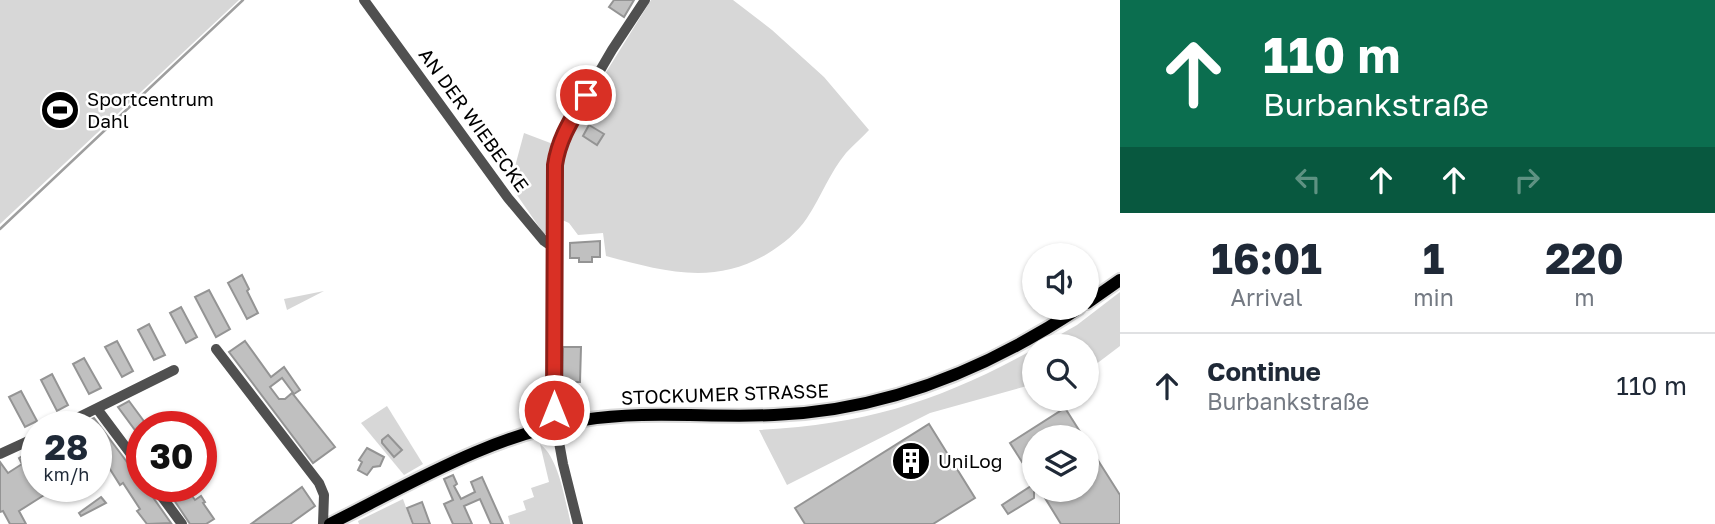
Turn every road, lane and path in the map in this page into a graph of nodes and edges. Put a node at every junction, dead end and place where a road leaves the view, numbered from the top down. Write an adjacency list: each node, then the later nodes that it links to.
1 (364, 0): 3 (street, AN DER WIEBECKE)
2 (645, 0): 3 (street)
3 (554, 248): 10 (street)
4 (1120, 280): 5 (main road)
5 (1099, 295)
6 (1060, 320): 10 (main road, STOCKUMER STRASSE)
7 (216, 349): 16 (street)
8 (174, 370): 9 (street)
9 (98, 410): 12 (street)
10 (555, 426): 17 (main road, STOCKUMER STRASSE); 18 (street)
11 (21, 444): 13 (street)
12 (126, 448)
13 (0, 454)
14 (166, 502): 15 (street)
15 (182, 524)
16 (323, 524)
17 (330, 524)
18 (578, 524)

